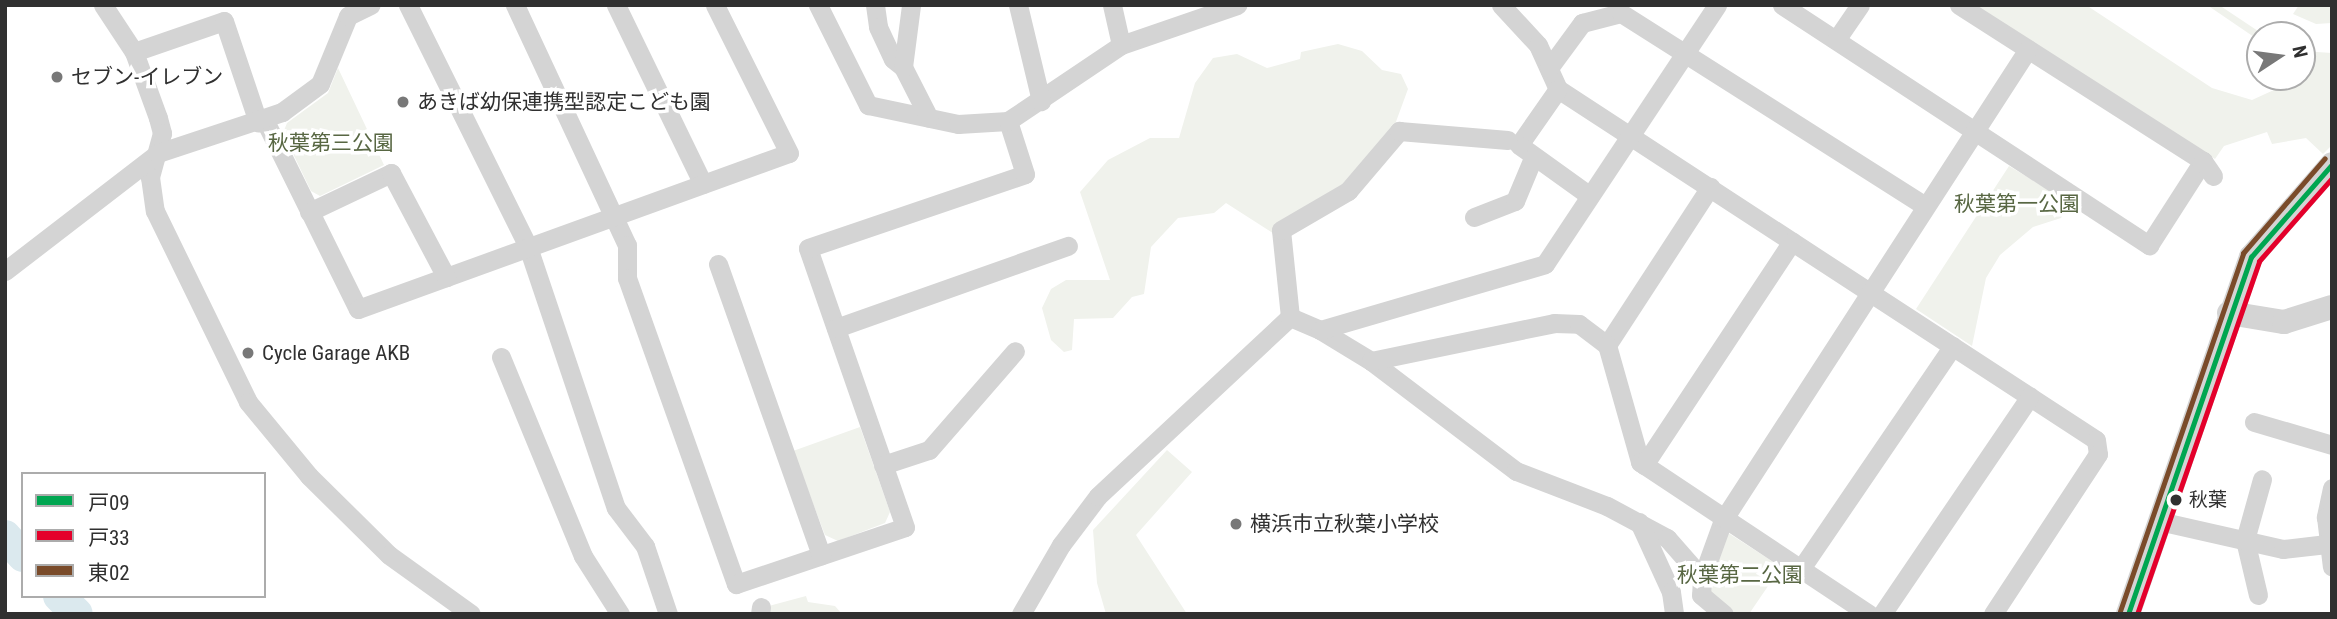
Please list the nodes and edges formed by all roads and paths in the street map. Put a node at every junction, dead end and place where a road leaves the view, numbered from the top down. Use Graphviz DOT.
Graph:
graph roads {
  1 [pos="103,5"];
  2 [pos="371,5"];
  3 [pos="408,5"];
  4 [pos="515,5"];
  5 [pos="615,5"];
  6 [pos="715,5"];
  7 [pos="818,5"];
  8 [pos="875,5"];
  9 [pos="911,5"];
  10 [pos="1018,5"];
  11 [pos="1112,5"];
  12 [pos="1237,5"];
  13 [pos="1501,5"];
  14 [pos="1717,5"];
  15 [pos="1782,5"];
  16 [pos="1860,5"];
  17 [pos="1959,5"];
  18 [pos="1204,9"];
  19 [pos="1836,40"];
  20 [pos="1121,45"];
  21 [pos="2028,49"];
  22 [pos="134,52"];
  23 [pos="1684,54"];
  24 [pos="903,67"];
  25 [pos="1549,68"];
  26 [pos="1558,89"];
  27 [pos="1041,102"];
  28 [pos="929,118"];
  29 [pos="261,120"];
  30 [pos="1008,121"];
  31 [pos="1972,131"];
  32 [pos="1630,134"];
  33 [pos="1519,147"];
  34 [pos="158,153"];
  35 [pos="2332,164"];
  36 [pos="703,184"];
  37 [pos="1710,187"];
  38 [pos="1590,196"];
  39 [pos="1924,205"];
  40 [pos="309,212"];
  41 [pos="616,215"];
  42 [pos="1474,217"];
  43 [pos="1792,240"];
  44 [pos="1068,246"];
  45 [pos="528,247"];
  46 [pos="718,264"];
  47 [pos="5,271"];
  48 [pos="446,277"];
  49 [pos="1870,292"];
  50 [pos="2332,307"];
  51 [pos="2229,313"];
  52 [pos="1290,317"];
  53 [pos="836,328"];
  54 [pos="1320,330"];
  55 [pos="1607,345"];
  56 [pos="1953,346"];
  57 [pos="1015,351"];
  58 [pos="501,357"];
  59 [pos="1371,360"];
  60 [pos="2030,396"];
  61 [pos="2254,422"];
  62 [pos="2332,445"];
  63 [pos="883,465"];
  64 [pos="1644,465"];
  65 [pos="2262,479"];
  66 [pos="2332,488"];
  67 [pos="1723,520"];
  68 [pos="2159,521"];
  69 [pos="1639,522"];
  70 [pos="2245,540"];
  71 [pos="2327,544"];
  72 [pos="821,555"];
  73 [pos="2332,567"];
  74 [pos="1800,570"];
  75 [pos="1702,578"];
  76 [pos="2258,595"];
  77 [pos="2129,613"];
  78 [pos="471,614"];
  79 [pos="620,614"];
  80 [pos="668,614"];
  81 [pos="1021,614"];
  82 [pos="1674,614"];
  83 [pos="1724,614"];
  84 [pos="1869,614"];
  85 [pos="1882,614"];
  86 [pos="1993,614"];
  1 -- 22 [label="street"];
  2 -- 29 [label="street"];
  3 -- 45 [label="street"];
  4 -- 41 [label="street"];
  5 -- 36 [label="street"];
  6 -- 36 [label="street"];
  7 -- 28 [label="street"];
  8 -- 24 [label="street"];
  9 -- 24 [label="street"];
  10 -- 27 [label="street"];
  11 -- 20 [label="street"];
  12 -- 18 [label="street"];
  13 -- 25 [label="street"];
  14 -- 23 [label="street"];
  15 -- 19 [label="street"];
  16 -- 19 [label="street"];
  17 -- 21 [label="street"];
  18 -- 20 [label="street"];
  19 -- 31 [label="street"];
  20 -- 27 [label="street"];
  21 -- 31 [label="street"];
  21 -- 31 [label="street"];
  22 -- 29 [label="street"];
  22 -- 34 [label="street"];
  23 -- 25 [label="street"];
  23 -- 32 [label="street"];
  23 -- 39 [label="street"];
  24 -- 28 [label="street"];
  25 -- 26 [label="street"];
  26 -- 32 [label="street"];
  26 -- 33 [label="street"];
  27 -- 30 [label="street"];
  28 -- 30 [label="street"];
  29 -- 34 [label="street"];
  29 -- 40 [label="street"];
  30 -- 53 [label="street"];
  31 -- 39 [label="street"];
  32 -- 37 [label="street"];
  32 -- 38 [label="street"];
  33 -- 38 [label="street"];
  33 -- 42 [label="street"];
  33 -- 52 [label="street"];
  34 -- 47 [label="street"];
  34 -- 78 [label="street"];
  35 -- 51 [label="street"];
  36 -- 41 [label="street"];
  37 -- 43 [label="street"];
  37 -- 55 [label="street"];
  38 -- 54 [label="street"];
  39 -- 49 [label="street"];
  40 -- 48 [label="street"];
  40 -- 48 [label="street"];
  41 -- 45 [label="street"];
  41 -- 72 [label="street"];
  43 -- 49 [label="street"];
  43 -- 64 [label="street"];
  44 -- 53 [label="street"];
  45 -- 48 [label="street"];
  45 -- 80 [label="street"];
  46 -- 72 [label="street"];
  49 -- 56 [label="street"];
  49 -- 67 [label="street"];
  50 -- 51 [label="street"];
  51 -- 68 [label="street"];
  52 -- 54 [label="street"];
  52 -- 81 [label="street"];
  53 -- 63 [label="street"];
  54 -- 59 [label="street"];
  55 -- 59 [label="street"];
  55 -- 64 [label="street"];
  56 -- 60 [label="street"];
  56 -- 74 [label="street"];
  57 -- 63 [label="street"];
  58 -- 79 [label="street"];
  59 -- 69 [label="street"];
  60 -- 85 [label="street"];
  60 -- 86 [label="street"];
  61 -- 62 [label="street"];
  63 -- 72 [label="street"];
  64 -- 67 [label="street"];
  65 -- 70 [label="street"];
  66 -- 71 [label="street"];
  67 -- 74 [label="street"];
  67 -- 75 [label="street"];
  68 -- 70 [label="street"];
  68 -- 77 [label="street"];
  69 -- 75 [label="street"];
  69 -- 82 [label="street"];
  70 -- 71 [label="street"];
  70 -- 76 [label="street"];
  71 -- 73 [label="street"];
  74 -- 84 [label="street"];
  75 -- 83 [label="street"];
}
